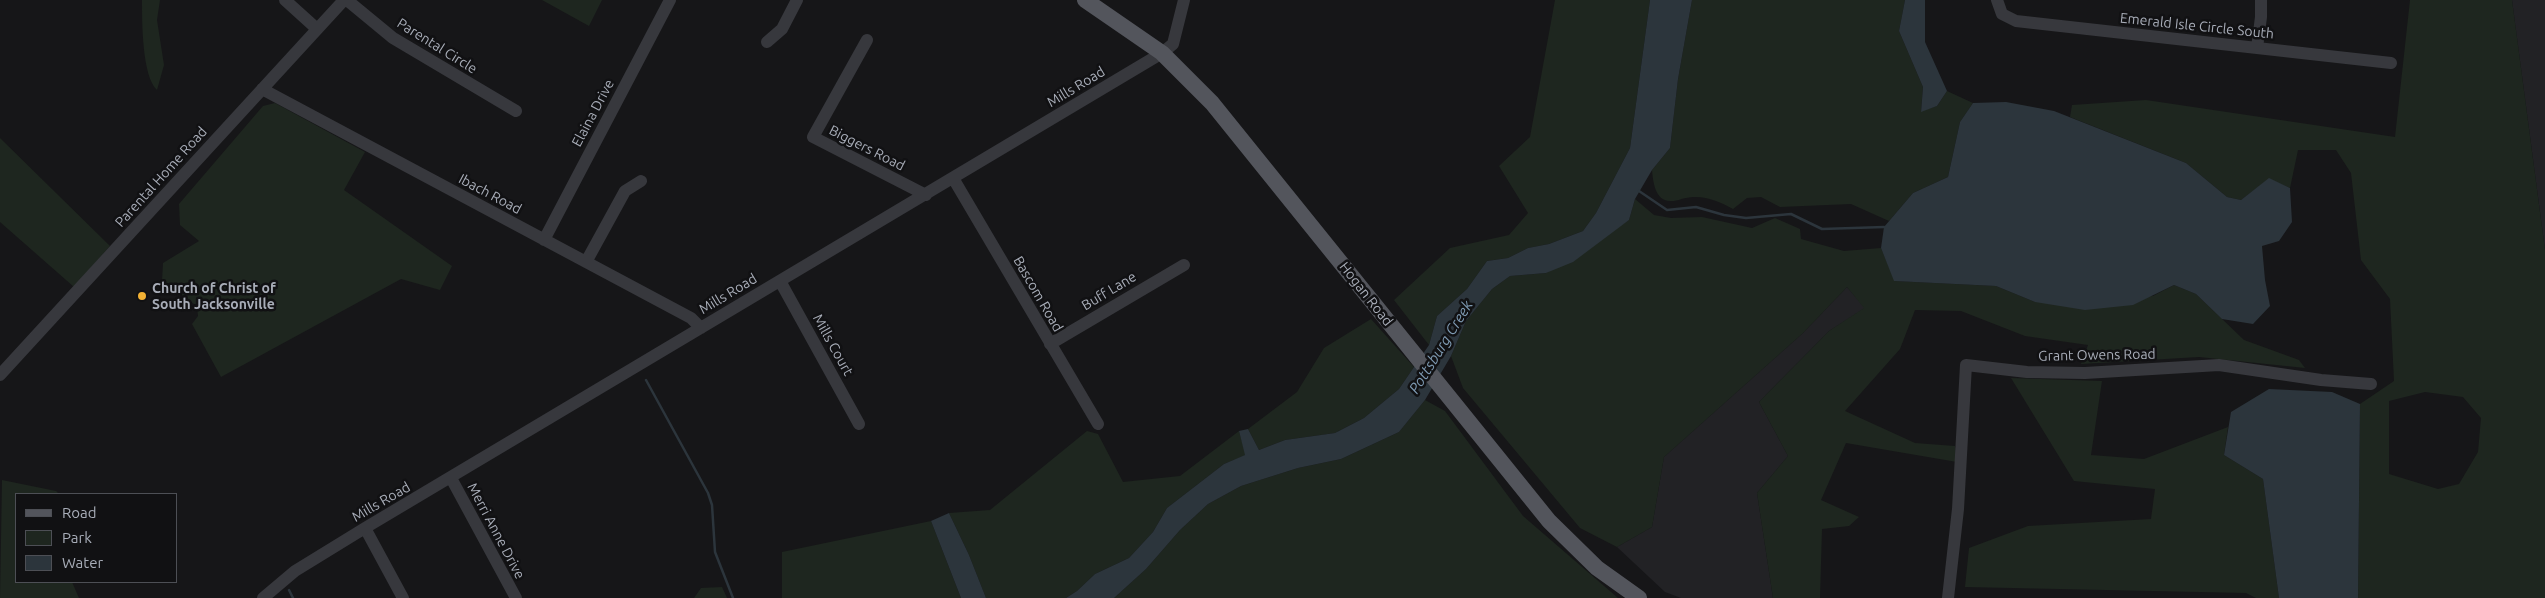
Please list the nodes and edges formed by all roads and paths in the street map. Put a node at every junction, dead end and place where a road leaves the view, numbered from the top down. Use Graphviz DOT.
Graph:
graph roads {
  1 [pos="285,0"];
  2 [pos="345,0"];
  3 [pos="670,0"];
  4 [pos="797,0"];
  5 [pos="1085,0"];
  6 [pos="1184,0"];
  7 [pos="1997,0"];
  8 [pos="2261,0"];
  9 [pos="317,29"];
  10 [pos="867,40"];
  11 [pos="767,42"];
  12 [pos="2257,48"];
  13 [pos="1162,53"];
  14 [pos="2391,62"];
  15 [pos="262,89"];
  16 [pos="516,111"];
  17 [pos="953,178"];
  18 [pos="641,180"];
  19 [pos="926,195"];
  20 [pos="544,240"];
  21 [pos="586,262"];
  22 [pos="1184,265"];
  23 [pos="780,281"];
  24 [pos="702,328"];
  25 [pos="1050,344"];
  26 [pos="0,375"];
  27 [pos="2371,384"];
  28 [pos="859,424"];
  29 [pos="1098,424"];
  30 [pos="451,478"];
  31 [pos="365,528"];
  32 [pos="263,598"];
  33 [pos="403,598"];
  34 [pos="516,598"];
  35 [pos="1638,598"];
  36 [pos="1948,598"];
  1 -- 9 [label="street"];
  2 -- 9 [label="street, Parental Home Road"];
  2 -- 16 [label="street, Parental Circle"];
  3 -- 20 [label="street, Elaina Drive"];
  4 -- 11 [label="street"];
  5 -- 13 [label="main road, Hogan Road"];
  6 -- 13 [label="street, Mills Road"];
  7 -- 12 [label="street, Emerald Isle Circle South"];
  8 -- 12 [label="street"];
  9 -- 15 [label="street, Parental Home Road"];
  10 -- 19 [label="street, Biggers Road"];
  12 -- 14 [label="street, Emerald Isle Circle South"];
  13 -- 17 [label="street, Mills Road"];
  13 -- 35 [label="main road, Hogan Road"];
  15 -- 20 [label="street, Ibach Road"];
  15 -- 26 [label="street, Parental Home Road"];
  17 -- 19 [label="street, Mills Road"];
  17 -- 25 [label="street, Bascom Road"];
  18 -- 21 [label="street"];
  19 -- 23 [label="street, Mills Road"];
  20 -- 21 [label="street, Ibach Road"];
  21 -- 24 [label="street, Ibach Road"];
  22 -- 25 [label="street, Buff Lane"];
  23 -- 24 [label="street, Mills Road"];
  23 -- 28 [label="street, Mills Court"];
  24 -- 30 [label="street, Mills Road"];
  25 -- 29 [label="street, Bascom Road"];
  27 -- 36 [label="street, Grant Owens Road"];
  30 -- 31 [label="street, Mills Road"];
  30 -- 34 [label="street, Merri Anne Drive"];
  31 -- 32 [label="street, Mills Road"];
  31 -- 33 [label="street"];
}
